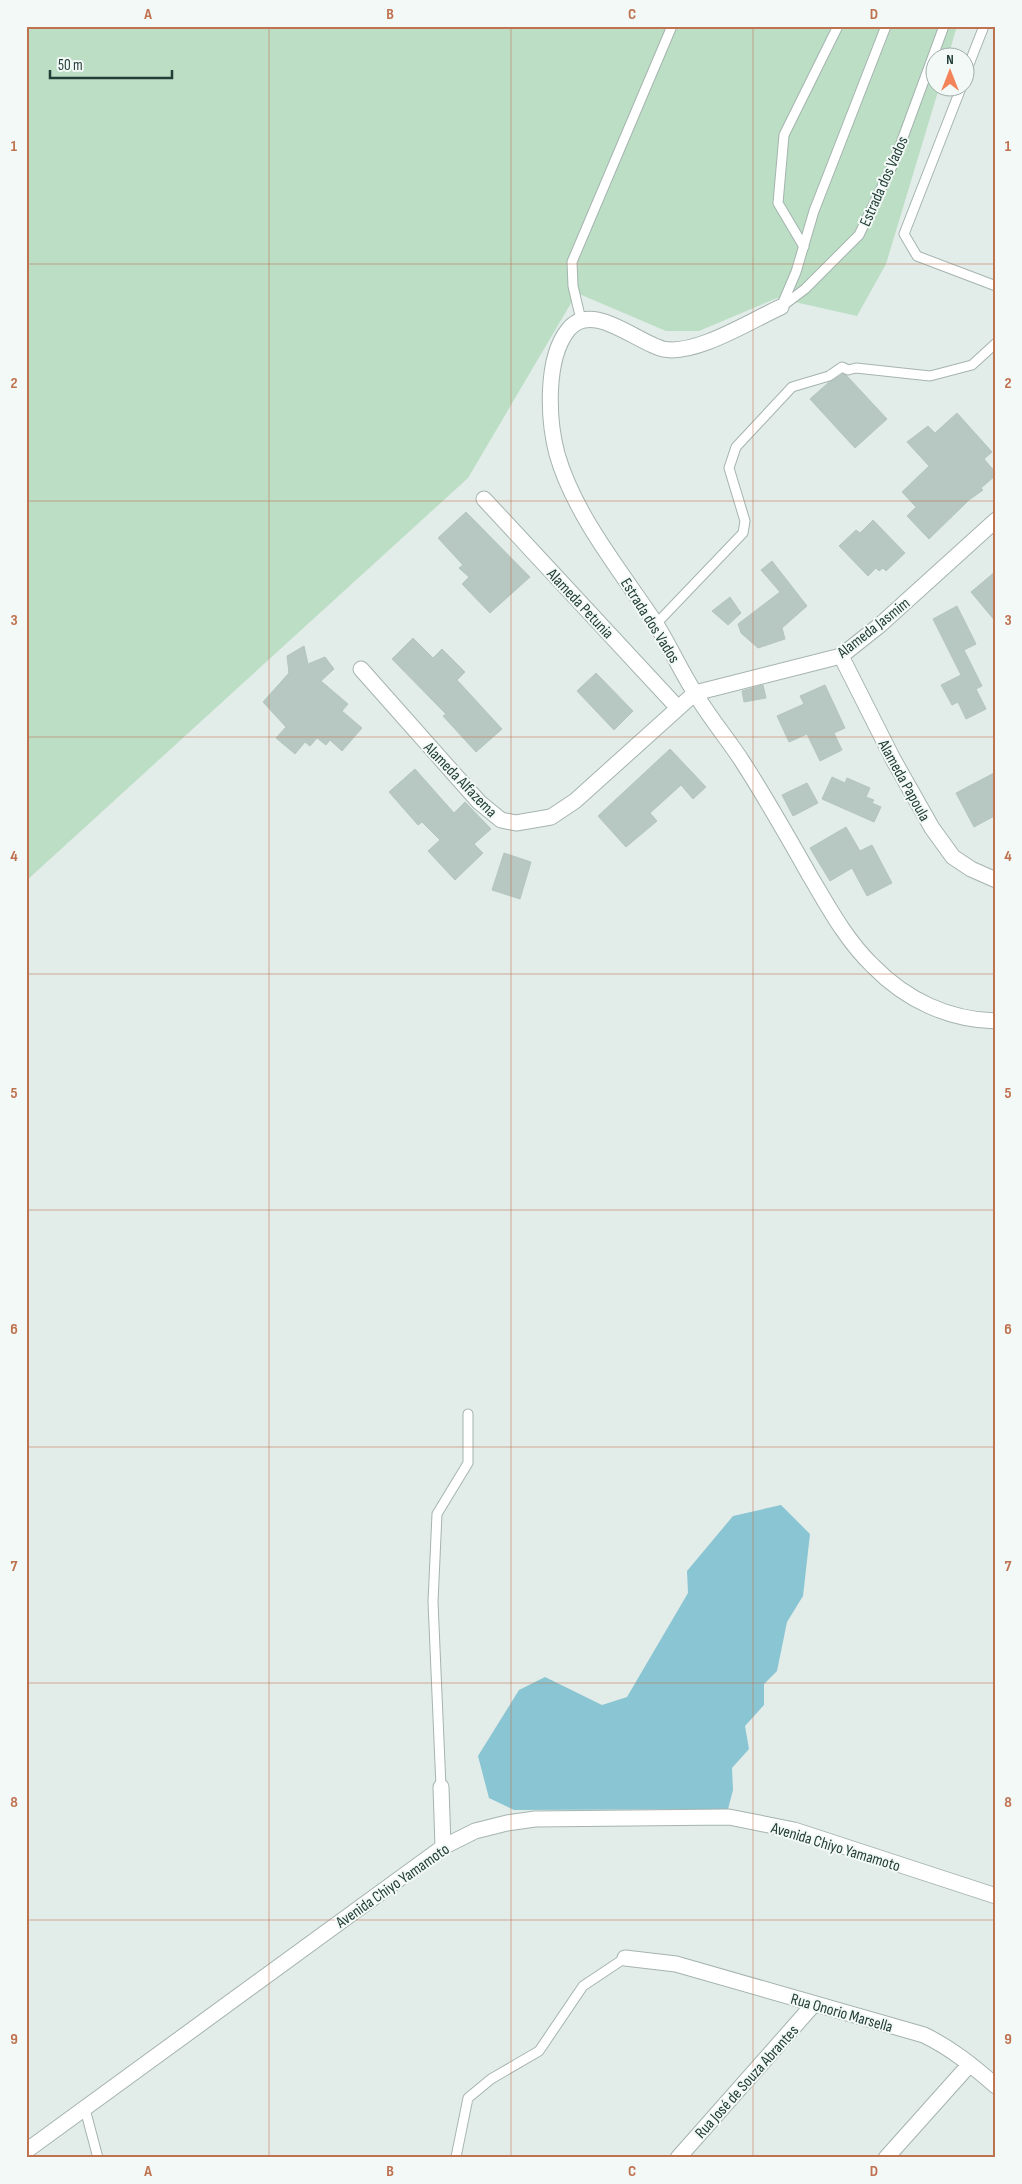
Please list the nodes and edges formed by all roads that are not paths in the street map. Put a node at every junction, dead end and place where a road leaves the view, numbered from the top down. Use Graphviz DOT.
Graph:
graph roads {
  1 [pos="672,26"];
  2 [pos="838,26"];
  3 [pos="886,26"];
  4 [pos="944,26"];
  5 [pos="984,26"];
  6 [pos="974,52"];
  7 [pos="957,98"];
  8 [pos="804,247"];
  9 [pos="996,286"];
  10 [pos="780,307"];
  11 [pos="581,320"];
  12 [pos="996,344"];
  13 [pos="484,499"];
  14 [pos="996,520"];
  15 [pos="656,624"];
  16 [pos="841,656"];
  17 [pos="361,669"];
  18 [pos="694,693"];
  19 [pos="678,708"];
  20 [pos="996,880"];
  21 [pos="996,1021"];
  22 [pos="468,1414"];
  23 [pos="441,1787"];
  24 [pos="443,1847"];
  25 [pos="996,1896"];
  26 [pos="625,1958"];
  27 [pos="814,2004"];
  28 [pos="970,2064"];
  29 [pos="996,2086"];
  30 [pos="85,2108"];
  31 [pos="26,2151"];
  32 [pos="456,2157"];
  33 [pos="98,2158"];
  34 [pos="678,2158"];
  35 [pos="886,2158"];
  1 -- 11 [label="lane"];
  2 -- 8 [label="lane"];
  3 -- 8 [label="lane"];
  4 -- 10 [label="lane, Estrada dos Vados"];
  5 -- 6 [label="lane"];
  7 -- 9 [label="lane"];
  8 -- 10 [label="lane"];
  10 -- 11 [label="street, Estrada dos Vados"];
  11 -- 15 [label="street, Estrada dos Vados"];
  12 -- 15 [label="lane"];
  13 -- 19 [label="street, Alameda Petunia"];
  14 -- 16 [label="street, Alameda Jasmim"];
  15 -- 18 [label="street, Estrada dos Vados"];
  16 -- 18 [label="street, Alameda Jasmim"];
  16 -- 20 [label="street, Alameda Papoula"];
  17 -- 19 [label="street, Alameda Alfazema"];
  18 -- 19 [label="street, Alameda Alfazema"];
  18 -- 21 [label="street, Estrada dos Vados"];
  22 -- 23 [label="lane"];
  23 -- 24 [label="street"];
  24 -- 25 [label="street, Avenida Chiyo Yamamoto"];
  24 -- 30 [label="street, Avenida Chiyo Yamamoto"];
  26 -- 27 [label="street, Rua Onorio Marsella"];
  26 -- 32 [label="lane"];
  27 -- 28 [label="street, Rua Onorio Marsella"];
  27 -- 34 [label="street, Rua José de Souza Abrantes"];
  28 -- 29 [label="street, Rua Onorio Marsella"];
  28 -- 35 [label="street"];
  30 -- 31 [label="street, Avenida Chiyo Yamamoto"];
  30 -- 33 [label="lane"];
}
